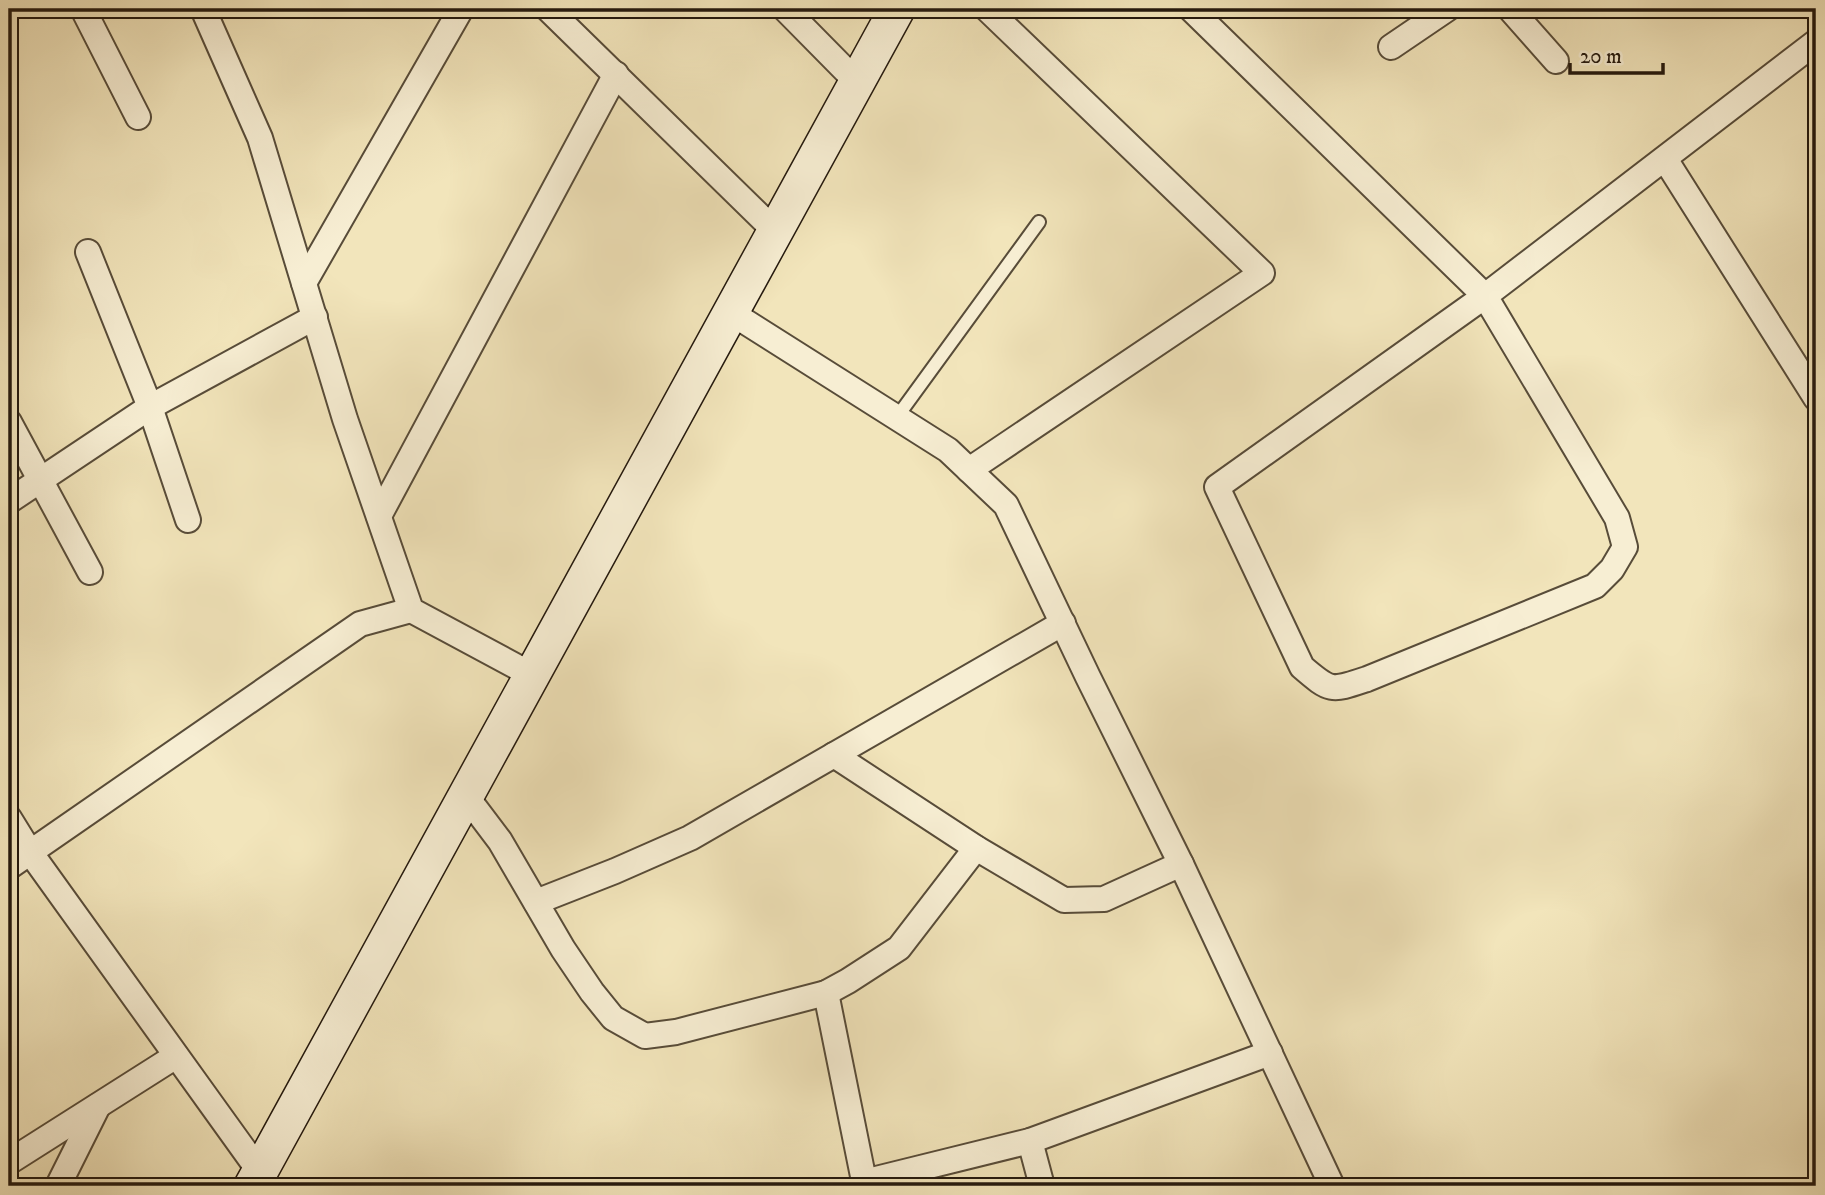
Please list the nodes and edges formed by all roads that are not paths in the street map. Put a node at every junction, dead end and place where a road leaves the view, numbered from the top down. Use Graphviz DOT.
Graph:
graph roads {
  1 [pos="83,9"];
  2 [pos="203,9"];
  3 [pos="461,9"];
  4 [pos="548,9"];
  5 [pos="785,9"];
  6 [pos="897,9"];
  7 [pos="988,9"];
  8 [pos="1191,9"];
  9 [pos="1447,9"];
  10 [pos="1510,9"];
  11 [pos="1816,42"];
  12 [pos="1391,47"];
  13 [pos="1556,61"];
  14 [pos="616,75"];
  15 [pos="857,82"];
  16 [pos="138,117"];
  17 [pos="1665,159"];
  18 [pos="1039,222"];
  19 [pos="775,231"];
  20 [pos="88,252"];
  21 [pos="304,283"];
  22 [pos="1485,296"];
  23 [pos="730,312"];
  24 [pos="315,317"];
  25 [pos="1816,398"];
  26 [pos="150,407"];
  27 [pos="897,418"];
  28 [pos="9,422"];
  29 [pos="969,470"];
  30 [pos="41,480"];
  31 [pos="9,501"];
  32 [pos="379,516"];
  33 [pos="188,520"];
  34 [pos="90,572"];
  35 [pos="411,610"];
  36 [pos="1063,624"];
  37 [pos="532,675"];
  38 [pos="834,755"];
  39 [pos="466,796"];
  40 [pos="9,818"];
  41 [pos="976,848"];
  42 [pos="30,852"];
  43 [pos="1181,864"];
  44 [pos="9,867"];
  45 [pos="536,902"];
  46 [pos="826,993"];
  47 [pos="1270,1053"];
  48 [pos="176,1056"];
  49 [pos="98,1105"];
  50 [pos="1030,1141"];
  51 [pos="9,1162"];
  52 [pos="256,1179"];
  53 [pos="864,1184"];
  54 [pos="58,1186"];
  55 [pos="1042,1186"];
  56 [pos="1332,1186"];
  1 -- 16 [label="street"];
  2 -- 21 [label="street"];
  3 -- 21 [label="street"];
  4 -- 14 [label="street"];
  5 -- 15 [label="street"];
  6 -- 15 [label="main road"];
  7 -- 29 [label="street"];
  8 -- 22 [label="street"];
  9 -- 12 [label="street"];
  10 -- 13 [label="street"];
  11 -- 17 [label="street"];
  14 -- 19 [label="street"];
  14 -- 32 [label="street"];
  15 -- 19 [label="main road"];
  17 -- 22 [label="street"];
  17 -- 25 [label="street"];
  18 -- 27 [label="lane"];
  19 -- 23 [label="main road"];
  20 -- 26 [label="street"];
  21 -- 24 [label="street"];
  22 -- 22 [label="street"];
  23 -- 27 [label="street"];
  23 -- 37 [label="main road"];
  24 -- 26 [label="street"];
  24 -- 32 [label="street"];
  26 -- 30 [label="street"];
  26 -- 33 [label="street"];
  27 -- 29 [label="street"];
  28 -- 30 [label="street"];
  29 -- 36 [label="street"];
  30 -- 31 [label="street"];
  30 -- 34 [label="street"];
  32 -- 35 [label="street"];
  35 -- 37 [label="street"];
  35 -- 42 [label="street"];
  36 -- 38 [label="street"];
  36 -- 43 [label="street"];
  37 -- 39 [label="main road"];
  38 -- 41 [label="street"];
  38 -- 45 [label="street"];
  39 -- 45 [label="street"];
  39 -- 52 [label="main road"];
  40 -- 42 [label="street"];
  41 -- 43 [label="street"];
  41 -- 46 [label="street"];
  42 -- 44 [label="street"];
  42 -- 48 [label="street"];
  43 -- 47 [label="street"];
  45 -- 46 [label="street"];
  46 -- 53 [label="street"];
  47 -- 50 [label="street"];
  47 -- 56 [label="street"];
  48 -- 49 [label="street"];
  48 -- 52 [label="street"];
  49 -- 51 [label="street"];
  49 -- 54 [label="street"];
  50 -- 53 [label="street"];
  50 -- 55 [label="street"];
}
